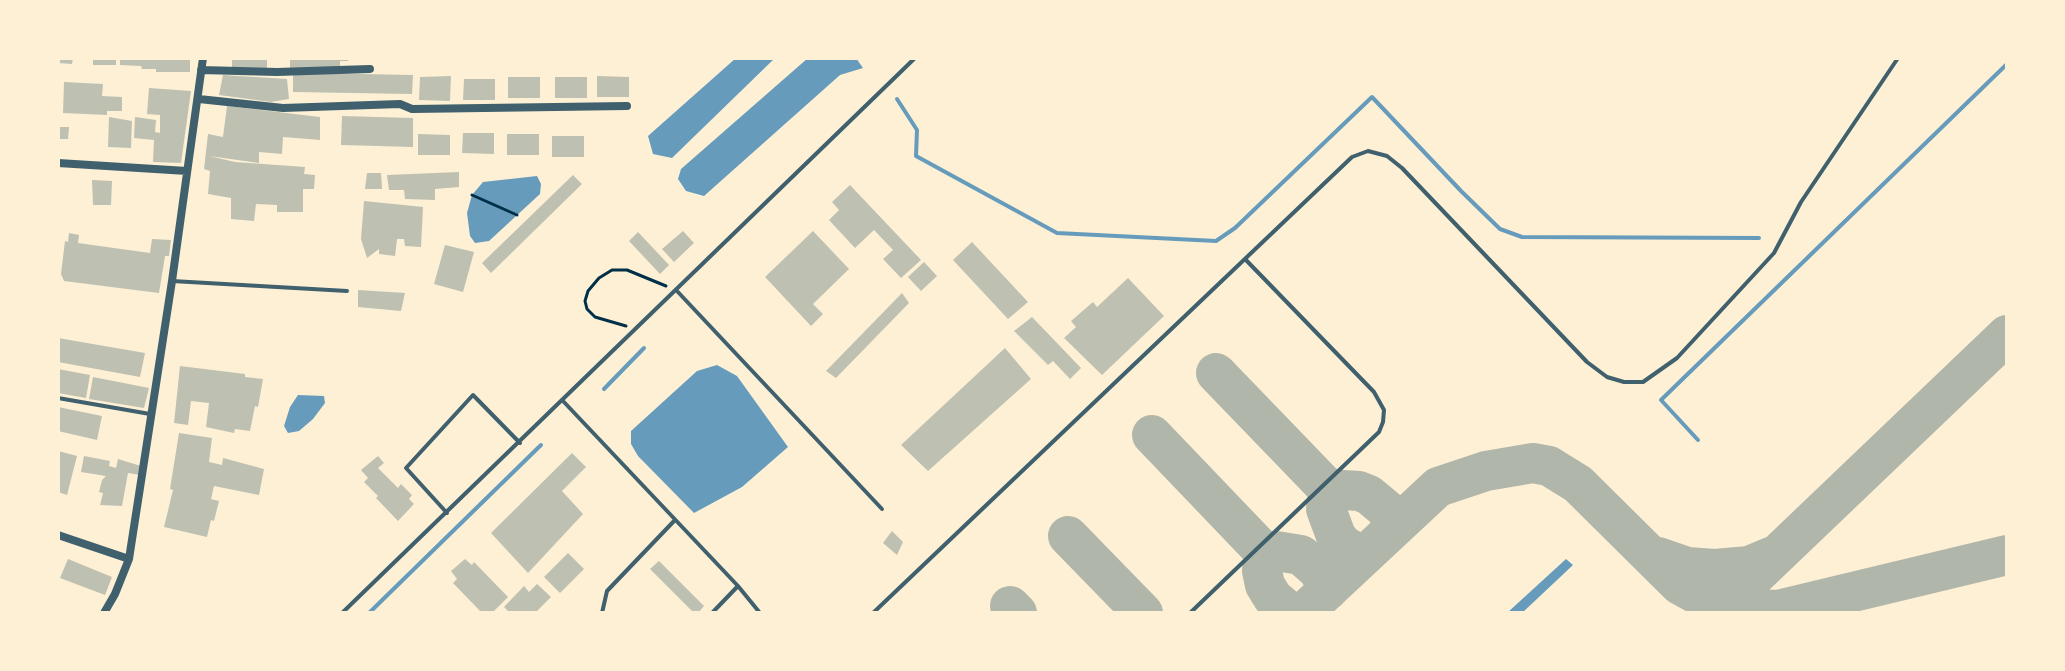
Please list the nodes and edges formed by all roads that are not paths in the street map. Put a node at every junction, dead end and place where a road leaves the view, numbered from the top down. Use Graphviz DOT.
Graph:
graph roads {
  1 [pos="203,58"];
  2 [pos="1898,58"];
  3 [pos="914,59"];
  4 [pos="370,69"];
  5 [pos="201,70"];
  6 [pos="199,99"];
  7 [pos="627,106"];
  8 [pos="58,163"];
  9 [pos="187,171"];
  10 [pos="1245,259"];
  11 [pos="172,281"];
  12 [pos="347,291"];
  13 [pos="677,291"];
  14 [pos="58,398"];
  15 [pos="563,401"];
  16 [pos="153,414"];
  17 [pos="520,443"];
  18 [pos="882,509"];
  19 [pos="447,513"];
  20 [pos="675,520"];
  21 [pos="58,535"];
  22 [pos="129,559"];
  23 [pos="738,586"];
  24 [pos="104,613"];
  25 [pos="342,613"];
  26 [pos="602,613"];
  27 [pos="712,613"];
  28 [pos="760,613"];
  29 [pos="873,613"];
  30 [pos="1190,613"];
  1 -- 5 [label="street"];
  2 -- 10 [label="lane"];
  3 -- 13 [label="lane"];
  4 -- 5 [label="street"];
  5 -- 6 [label="street"];
  6 -- 7 [label="street"];
  6 -- 9 [label="street"];
  8 -- 9 [label="street"];
  9 -- 11 [label="street"];
  10 -- 29 [label="lane"];
  10 -- 30 [label="lane"];
  11 -- 12 [label="lane"];
  11 -- 16 [label="street"];
  13 -- 15 [label="lane"];
  13 -- 18 [label="lane"];
  14 -- 16 [label="lane"];
  15 -- 17 [label="lane"];
  15 -- 20 [label="lane"];
  16 -- 22 [label="street"];
  17 -- 19 [label="lane"];
  17 -- 19 [label="lane"];
  19 -- 25 [label="lane"];
  20 -- 23 [label="lane"];
  20 -- 26 [label="lane"];
  21 -- 22 [label="street"];
  22 -- 24 [label="street"];
  23 -- 27 [label="lane"];
  23 -- 28 [label="lane"];
}
